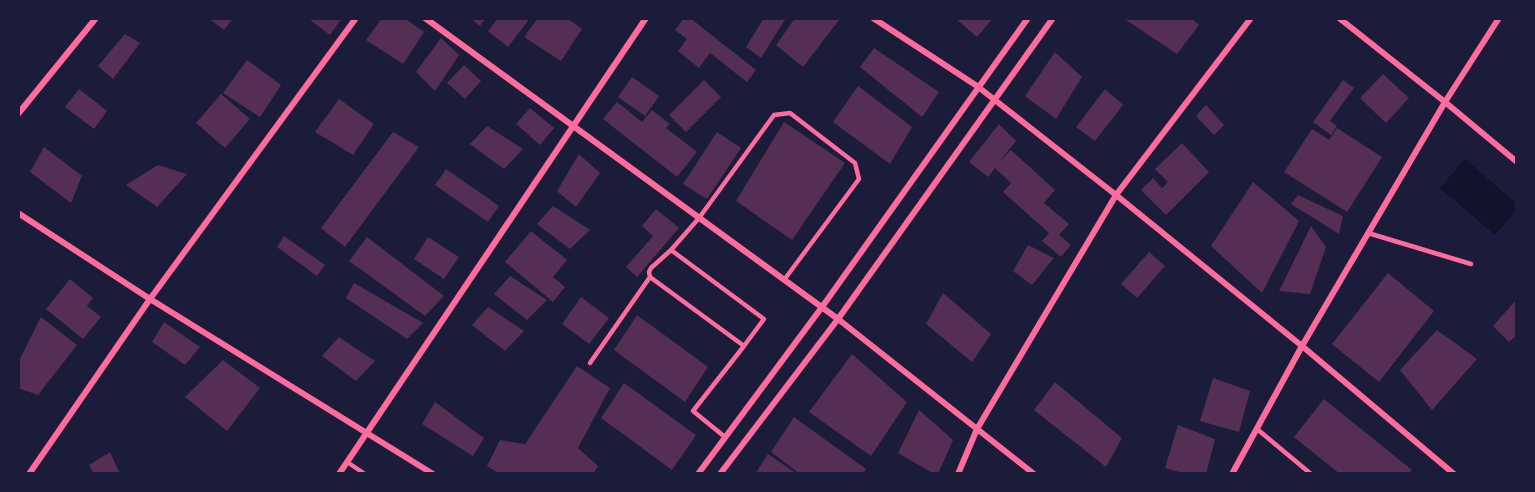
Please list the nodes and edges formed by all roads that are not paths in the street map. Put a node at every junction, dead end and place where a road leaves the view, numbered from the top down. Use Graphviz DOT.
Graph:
graph roads {
  1 [pos="96,18"];
  2 [pos="356,18"];
  3 [pos="425,18"];
  4 [pos="646,18"];
  5 [pos="873,18"];
  6 [pos="1028,18"];
  7 [pos="1053,18"];
  8 [pos="1251,18"];
  9 [pos="1339,18"];
  10 [pos="1499,18"];
  11 [pos="977,86"];
  12 [pos="994,99"];
  13 [pos="1445,102"];
  14 [pos="18,114"];
  15 [pos="574,126"];
  16 [pos="1517,162"];
  17 [pos="1116,195"];
  18 [pos="18,213"];
  19 [pos="699,218"];
  20 [pos="1368,233"];
  21 [pos="671,250"];
  22 [pos="1471,264"];
  23 [pos="650,277"];
  24 [pos="784,280"];
  25 [pos="150,299"];
  26 [pos="822,307"];
  27 [pos="838,319"];
  28 [pos="744,346"];
  29 [pos="1302,346"];
  30 [pos="590,363"];
  31 [pos="977,429"];
  32 [pos="1257,429"];
  33 [pos="367,432"];
  34 [pos="725,437"];
  35 [pos="346,462"];
  36 [pos="30,474"];
  37 [pos="339,474"];
  38 [pos="365,474"];
  39 [pos="433,474"];
  40 [pos="698,474"];
  41 [pos="720,474"];
  42 [pos="958,474"];
  43 [pos="1034,474"];
  44 [pos="1232,474"];
  45 [pos="1311,474"];
  46 [pos="1454,474"];
  1 -- 14 [label="street"];
  2 -- 25 [label="street"];
  3 -- 15 [label="street"];
  4 -- 15 [label="street"];
  5 -- 11 [label="street"];
  6 -- 11 [label="street"];
  7 -- 12 [label="street"];
  8 -- 17 [label="street"];
  9 -- 13 [label="street"];
  10 -- 13 [label="street"];
  11 -- 12 [label="street"];
  11 -- 26 [label="street"];
  12 -- 17 [label="street"];
  12 -- 27 [label="street"];
  13 -- 16 [label="street"];
  13 -- 20 [label="street"];
  15 -- 19 [label="street"];
  15 -- 33 [label="street"];
  17 -- 29 [label="street"];
  17 -- 31 [label="street"];
  18 -- 25 [label="street"];
  19 -- 21 [label="lane"];
  19 -- 24 [label="street"];
  19 -- 24 [label="lane"];
  20 -- 22 [label="lane"];
  20 -- 29 [label="street"];
  21 -- 23 [label="lane"];
  21 -- 28 [label="lane"];
  23 -- 28 [label="lane"];
  23 -- 30 [label="lane"];
  24 -- 26 [label="street"];
  25 -- 33 [label="street"];
  25 -- 36 [label="street"];
  26 -- 27 [label="street"];
  26 -- 34 [label="street"];
  27 -- 31 [label="street"];
  27 -- 41 [label="street"];
  28 -- 34 [label="lane"];
  29 -- 32 [label="street"];
  29 -- 46 [label="street"];
  31 -- 42 [label="street"];
  31 -- 43 [label="street"];
  32 -- 44 [label="street"];
  32 -- 45 [label="lane"];
  33 -- 35 [label="street"];
  33 -- 39 [label="street"];
  34 -- 40 [label="street"];
  35 -- 37 [label="street"];
  35 -- 38 [label="lane"];
}
